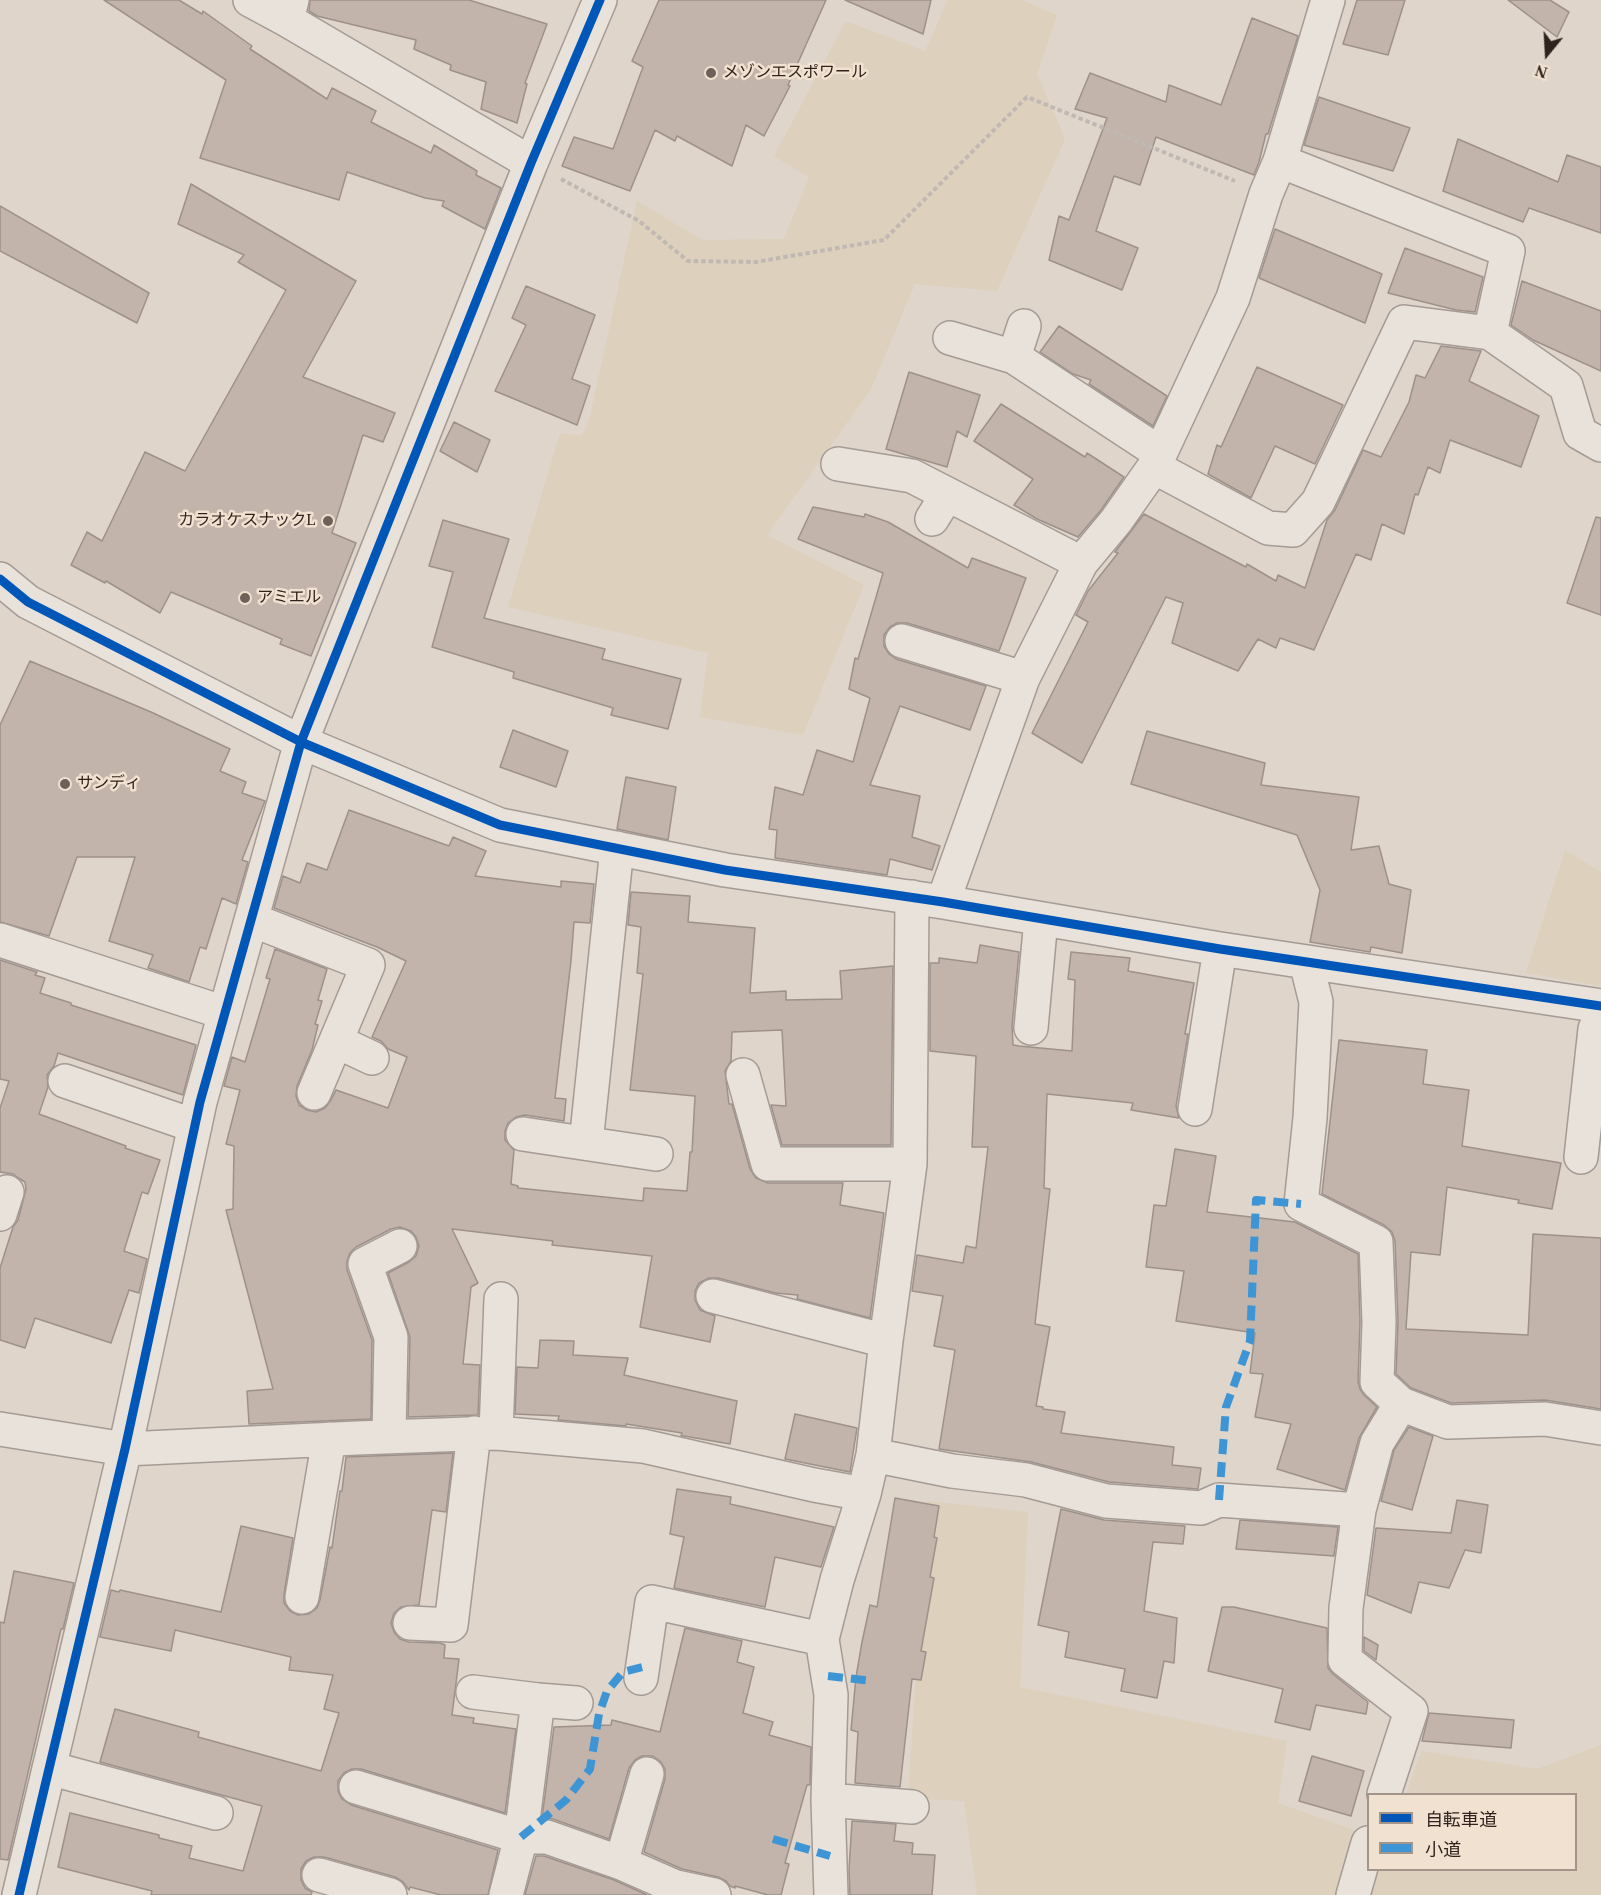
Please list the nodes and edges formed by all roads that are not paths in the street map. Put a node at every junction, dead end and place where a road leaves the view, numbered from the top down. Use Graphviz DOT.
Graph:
graph roads {
  1 [pos="250,0"];
  2 [pos="600,0"];
  3 [pos="1328,0"];
  4 [pos="290,10"];
  5 [pos="1280,161"];
  6 [pos="531,163"];
  7 [pos="1490,333"];
  8 [pos="950,338"];
  9 [pos="1601,445"];
  10 [pos="1157,460"];
  11 [pos="838,464"];
  12 [pos="1081,563"];
  13 [pos="0,579"];
  14 [pos="902,641"];
  15 [pos="1023,678"];
  16 [pos="302,742"];
  17 [pos="617,848"];
  18 [pos="928,900"];
  19 [pos="1041,919"];
  20 [pos="252,920"];
  21 [pos="0,940"];
  22 [pos="1220,949"];
  23 [pos="1306,962"];
  24 [pos="1601,1006"];
  25 [pos="225,1012"];
  26 [pos="1601,1026"];
  27 [pos="1031,1028"];
  28 [pos="336,1041"];
  29 [pos="372,1058"];
  30 [pos="743,1075"];
  31 [pos="64,1081"];
  32 [pos="314,1093"];
  33 [pos="1195,1109"];
  34 [pos="195,1126"];
  35 [pos="523,1134"];
  36 [pos="586,1143"];
  37 [pos="656,1154"];
  38 [pos="1581,1156"];
  39 [pos="910,1164"];
  40 [pos="400,1246"];
  41 [pos="713,1296"];
  42 [pos="501,1299"];
  43 [pos="886,1341"];
  44 [pos="1401,1404"];
  45 [pos="1601,1428"];
  46 [pos="0,1429"];
  47 [pos="485,1433"];
  48 [pos="389,1436"];
  49 [pos="329,1439"];
  50 [pos="125,1449"];
  51 [pos="873,1455"];
  52 [pos="864,1494"];
  53 [pos="1359,1510"];
  54 [pos="302,1597"];
  55 [pos="410,1623"];
  56 [pos="822,1639"];
  57 [pos="641,1678"];
  58 [pos="473,1692"];
  59 [pos="538,1700"];
  60 [pos="576,1703"];
  61 [pos="49,1768"];
  62 [pos="647,1774"];
  63 [pos="356,1787"];
  64 [pos="1384,1793"];
  65 [pos="828,1800"];
  66 [pos="912,1807"];
  67 [pos="216,1813"];
  68 [pos="521,1838"];
  69 [pos="1367,1846"];
  70 [pos="621,1863"];
  71 [pos="319,1875"];
  72 [pos="19,1895"];
  73 [pos="390,1895"];
  74 [pos="506,1895"];
  75 [pos="714,1895"];
  76 [pos="831,1895"];
  77 [pos="1353,1895"];
  1 -- 4 [label="street"];
  2 -- 6 [label="street"];
  3 -- 5 [label="street"];
  4 -- 6 [label="street"];
  5 -- 7 [label="street"];
  5 -- 10 [label="street"];
  6 -- 16 [label="street"];
  7 -- 9 [label="street"];
  7 -- 10 [label="street"];
  8 -- 10 [label="street"];
  10 -- 12 [label="street"];
  11 -- 12 [label="street"];
  12 -- 15 [label="street"];
  13 -- 16 [label="street"];
  14 -- 15 [label="street"];
  15 -- 18 [label="street"];
  16 -- 17 [label="street"];
  16 -- 20 [label="street"];
  17 -- 18 [label="street"];
  17 -- 36 [label="street"];
  18 -- 19 [label="street"];
  18 -- 39 [label="street"];
  19 -- 22 [label="street"];
  19 -- 27 [label="street"];
  20 -- 25 [label="street"];
  20 -- 28 [label="street"];
  21 -- 25 [label="street"];
  22 -- 23 [label="street"];
  22 -- 33 [label="street"];
  23 -- 24 [label="street"];
  23 -- 44 [label="street"];
  25 -- 34 [label="street"];
  26 -- 38 [label="street"];
  28 -- 29 [label="street"];
  28 -- 32 [label="street"];
  30 -- 39 [label="street"];
  31 -- 34 [label="street"];
  34 -- 50 [label="street"];
  35 -- 36 [label="street"];
  36 -- 37 [label="street"];
  39 -- 43 [label="street"];
  40 -- 48 [label="street"];
  41 -- 43 [label="street"];
  42 -- 47 [label="street"];
  43 -- 51 [label="street"];
  44 -- 45 [label="street"];
  44 -- 53 [label="street"];
  46 -- 50 [label="street"];
  47 -- 48 [label="street"];
  47 -- 52 [label="street"];
  47 -- 55 [label="street"];
  48 -- 49 [label="street"];
  49 -- 50 [label="street"];
  49 -- 54 [label="street"];
  50 -- 61 [label="street"];
  51 -- 52 [label="street"];
  51 -- 53 [label="street"];
  52 -- 56 [label="street"];
  53 -- 64 [label="street"];
  56 -- 57 [label="street"];
  56 -- 65 [label="street"];
  58 -- 59 [label="street"];
  59 -- 60 [label="street"];
  59 -- 68 [label="street"];
  61 -- 67 [label="street"];
  61 -- 72 [label="street"];
  62 -- 70 [label="street"];
  63 -- 68 [label="street"];
  65 -- 66 [label="street"];
  65 -- 76 [label="street"];
  68 -- 70 [label="street"];
  68 -- 74 [label="street"];
  69 -- 77 [label="street"];
  70 -- 75 [label="street"];
  71 -- 73 [label="street"];
}
